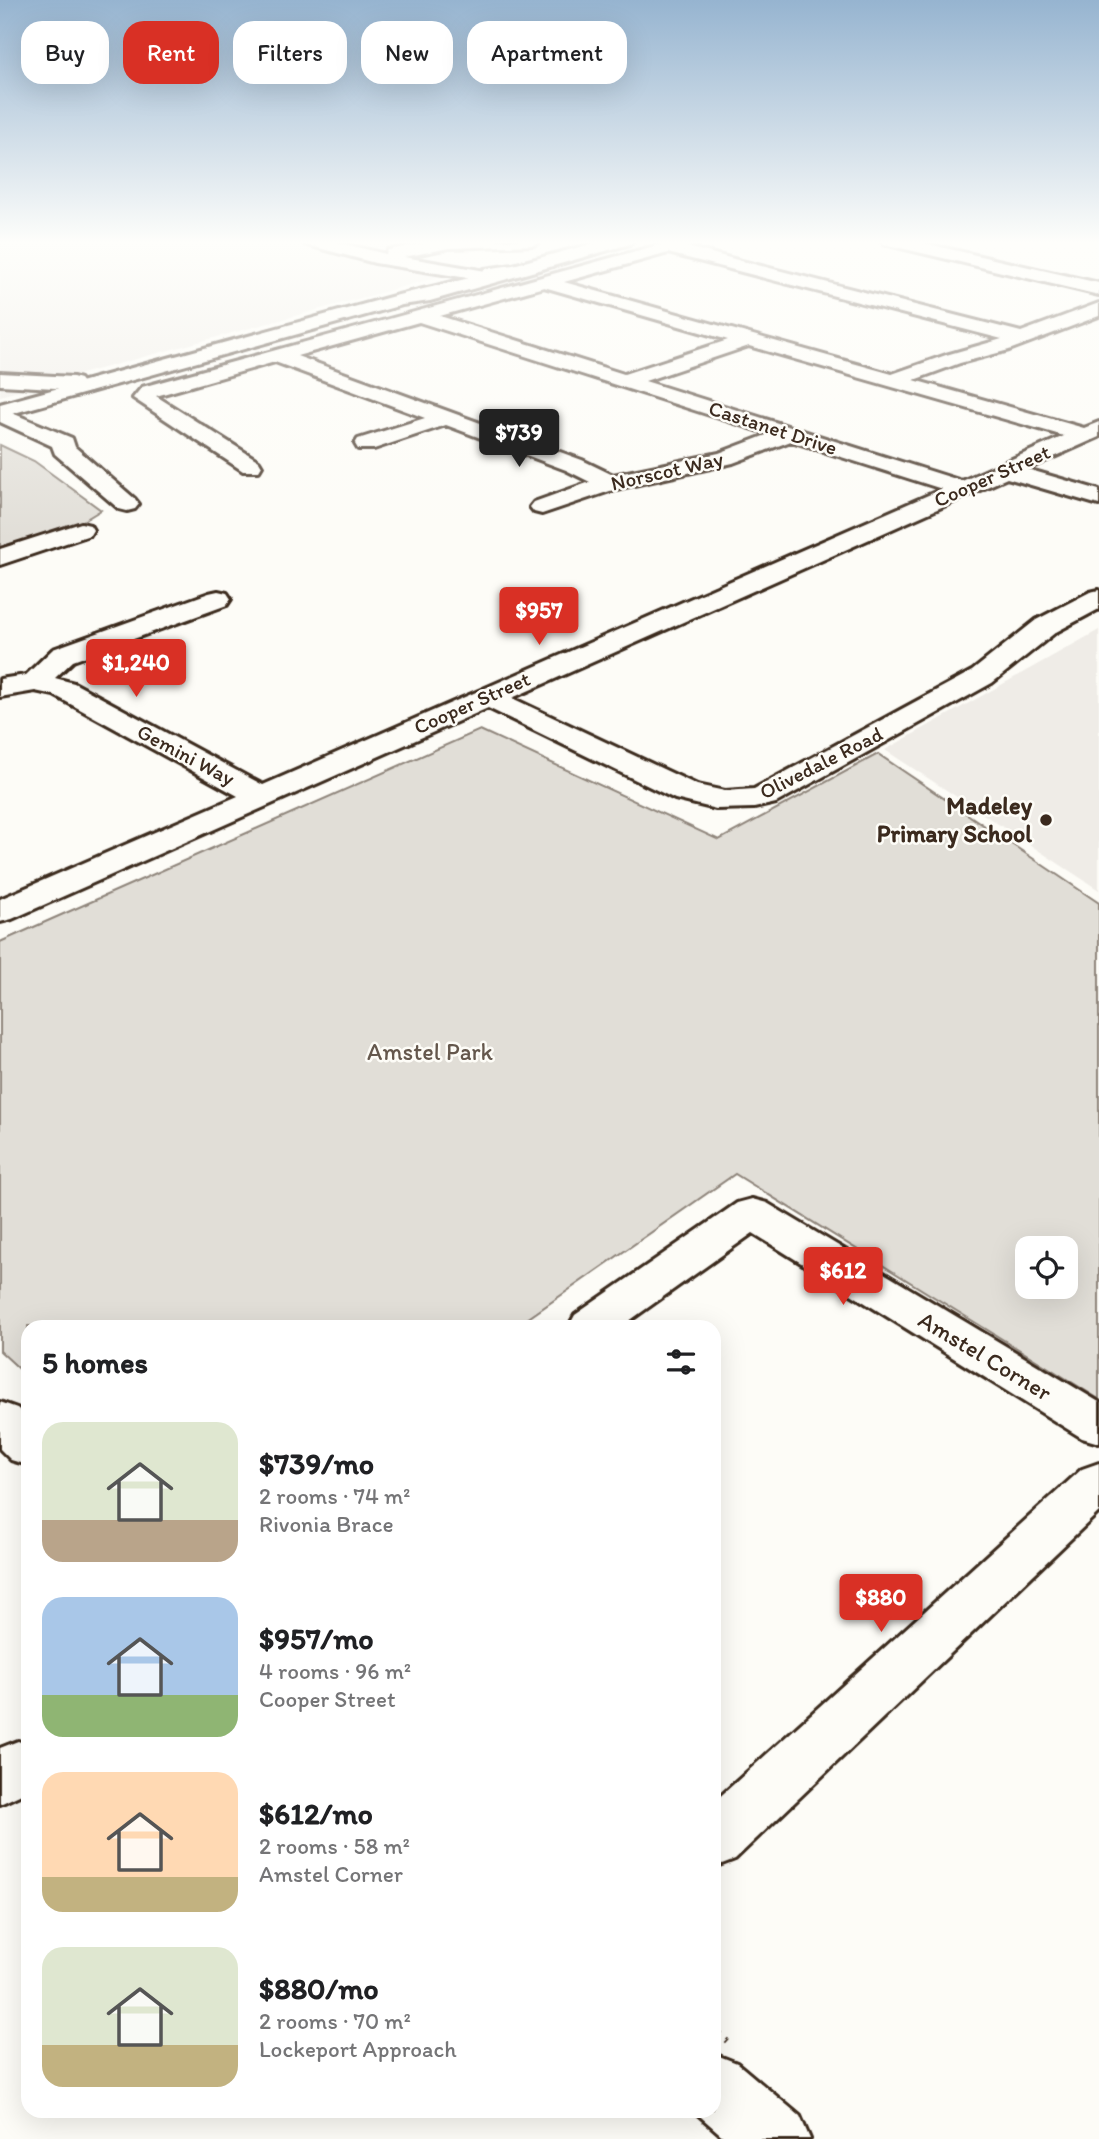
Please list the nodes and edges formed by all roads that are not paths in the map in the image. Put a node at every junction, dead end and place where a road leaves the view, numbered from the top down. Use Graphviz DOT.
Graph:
graph roads {
  1 [pos="254,340"];
  2 [pos="337,340"];
  3 [pos="494,340"];
  4 [pos="747,340"];
  5 [pos="752,340"];
  6 [pos="1016,340"];
  7 [pos="277,356"];
  8 [pos="0,379"];
  9 [pos="895,380"];
  10 [pos="624,381"];
  11 [pos="64,390"];
  12 [pos="0,403"];
  13 [pos="0,412"];
  14 [pos="444,419"];
  15 [pos="0,428"];
  16 [pos="36,430"];
  17 [pos="1092,432"];
  18 [pos="790,434"];
  19 [pos="366,443"];
  20 [pos="63,449"];
  21 [pos="251,466"];
  22 [pos="1006,470"];
  23 [pos="610,483"];
  24 [pos="964,489"];
  25 [pos="1099,498"];
  26 [pos="127,504"];
  27 [pos="542,507"];
  28 [pos="81,530"];
  29 [pos="0,557"];
  30 [pos="1099,598"];
  31 [pos="218,599"];
  32 [pos="35,682"];
  33 [pos="0,688"];
  34 [pos="486,697"];
  35 [pos="261,796"];
  36 [pos="0,912"];
  37 [pos="600,1320"];
  38 [pos="0,1420"];
  39 [pos="1099,1425"];
  40 [pos="21,1440"];
  41 [pos="1099,1482"];
  42 [pos="721,1833"];
  43 [pos="721,2092"];
  44 [pos="778,2139"];
  1 -- 11 [label="street"];
  2 -- 7 [label="street"];
  3 -- 10 [label="street, Castanet Drive"];
  4 -- 10 [label="street"];
  5 -- 9 [label="street"];
  6 -- 9 [label="street"];
  7 -- 14 [label="street"];
  7 -- 21 [label="street"];
  8 -- 11 [label="street"];
  9 -- 17 [label="street"];
  10 -- 18 [label="street, Castanet Drive"];
  11 -- 12 [label="street"];
  11 -- 13 [label="street"];
  11 -- 16 [label="street"];
  13 -- 16 [label="street"];
  14 -- 19 [label="street"];
  14 -- 23 [label="street"];
  15 -- 20 [label="street"];
  16 -- 20 [label="street"];
  17 -- 22 [label="street, Cooper Street"];
  18 -- 23 [label="street, Norscot Way"];
  18 -- 24 [label="street, Castanet Drive"];
  20 -- 26 [label="street"];
  22 -- 24 [label="street, Cooper Street"];
  22 -- 25 [label="street"];
  23 -- 27 [label="street, Norscot Way"];
  24 -- 34 [label="street, Cooper Street"];
  28 -- 29 [label="street"];
  30 -- 34 [label="street, Olivedale Road"];
  31 -- 32 [label="street"];
  32 -- 33 [label="street, Gemini Way"];
  32 -- 35 [label="street, Gemini Way"];
  34 -- 35 [label="street, Cooper Street"];
  35 -- 36 [label="street, Cooper Street"];
  37 -- 39 [label="street, Amstel Corner"];
  38 -- 40 [label="street"];
  41 -- 42 [label="street"];
  43 -- 44 [label="street"];
}
